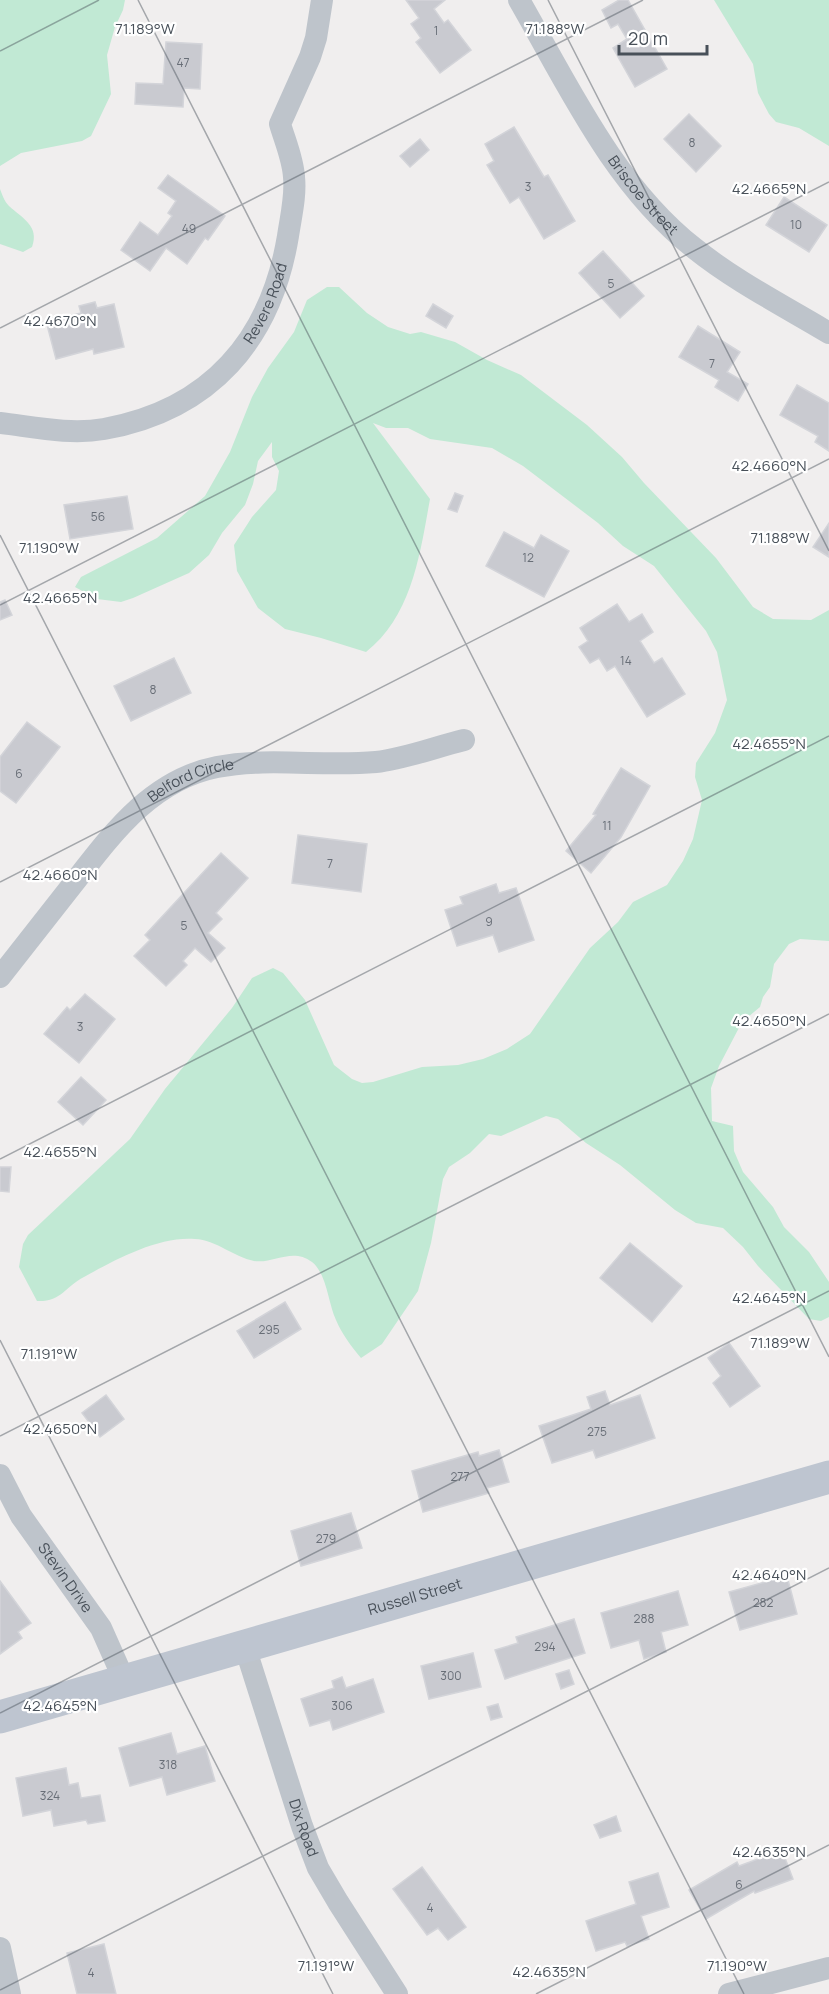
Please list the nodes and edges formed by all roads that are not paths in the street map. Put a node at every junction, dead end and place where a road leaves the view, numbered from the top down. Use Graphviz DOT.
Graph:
graph roads {
  1 [pos="322,0"];
  2 [pos="519,0"];
  3 [pos="829,333"];
  4 [pos="0,423"];
  5 [pos="464,740"];
  6 [pos="0,977"];
  7 [pos="0,1475"];
  8 [pos="829,1477"];
  9 [pos="245,1647"];
  10 [pos="125,1682"];
  11 [pos="0,1717"];
  12 [pos="0,1948"];
  13 [pos="829,1968"];
  14 [pos="10,1994"];
  15 [pos="397,1994"];
  16 [pos="729,1994"];
  1 -- 4 [label="street, Revere Road"];
  2 -- 3 [label="street, Briscoe Street"];
  5 -- 6 [label="street, Belford Circle"];
  7 -- 10 [label="street, Stevin Drive"];
  8 -- 9 [label="street, Russell Street"];
  9 -- 10 [label="street, Russell Street"];
  9 -- 15 [label="street, Dix Road"];
  10 -- 11 [label="street, Russell Street"];
  12 -- 14 [label="street"];
  13 -- 16 [label="street"];
}
